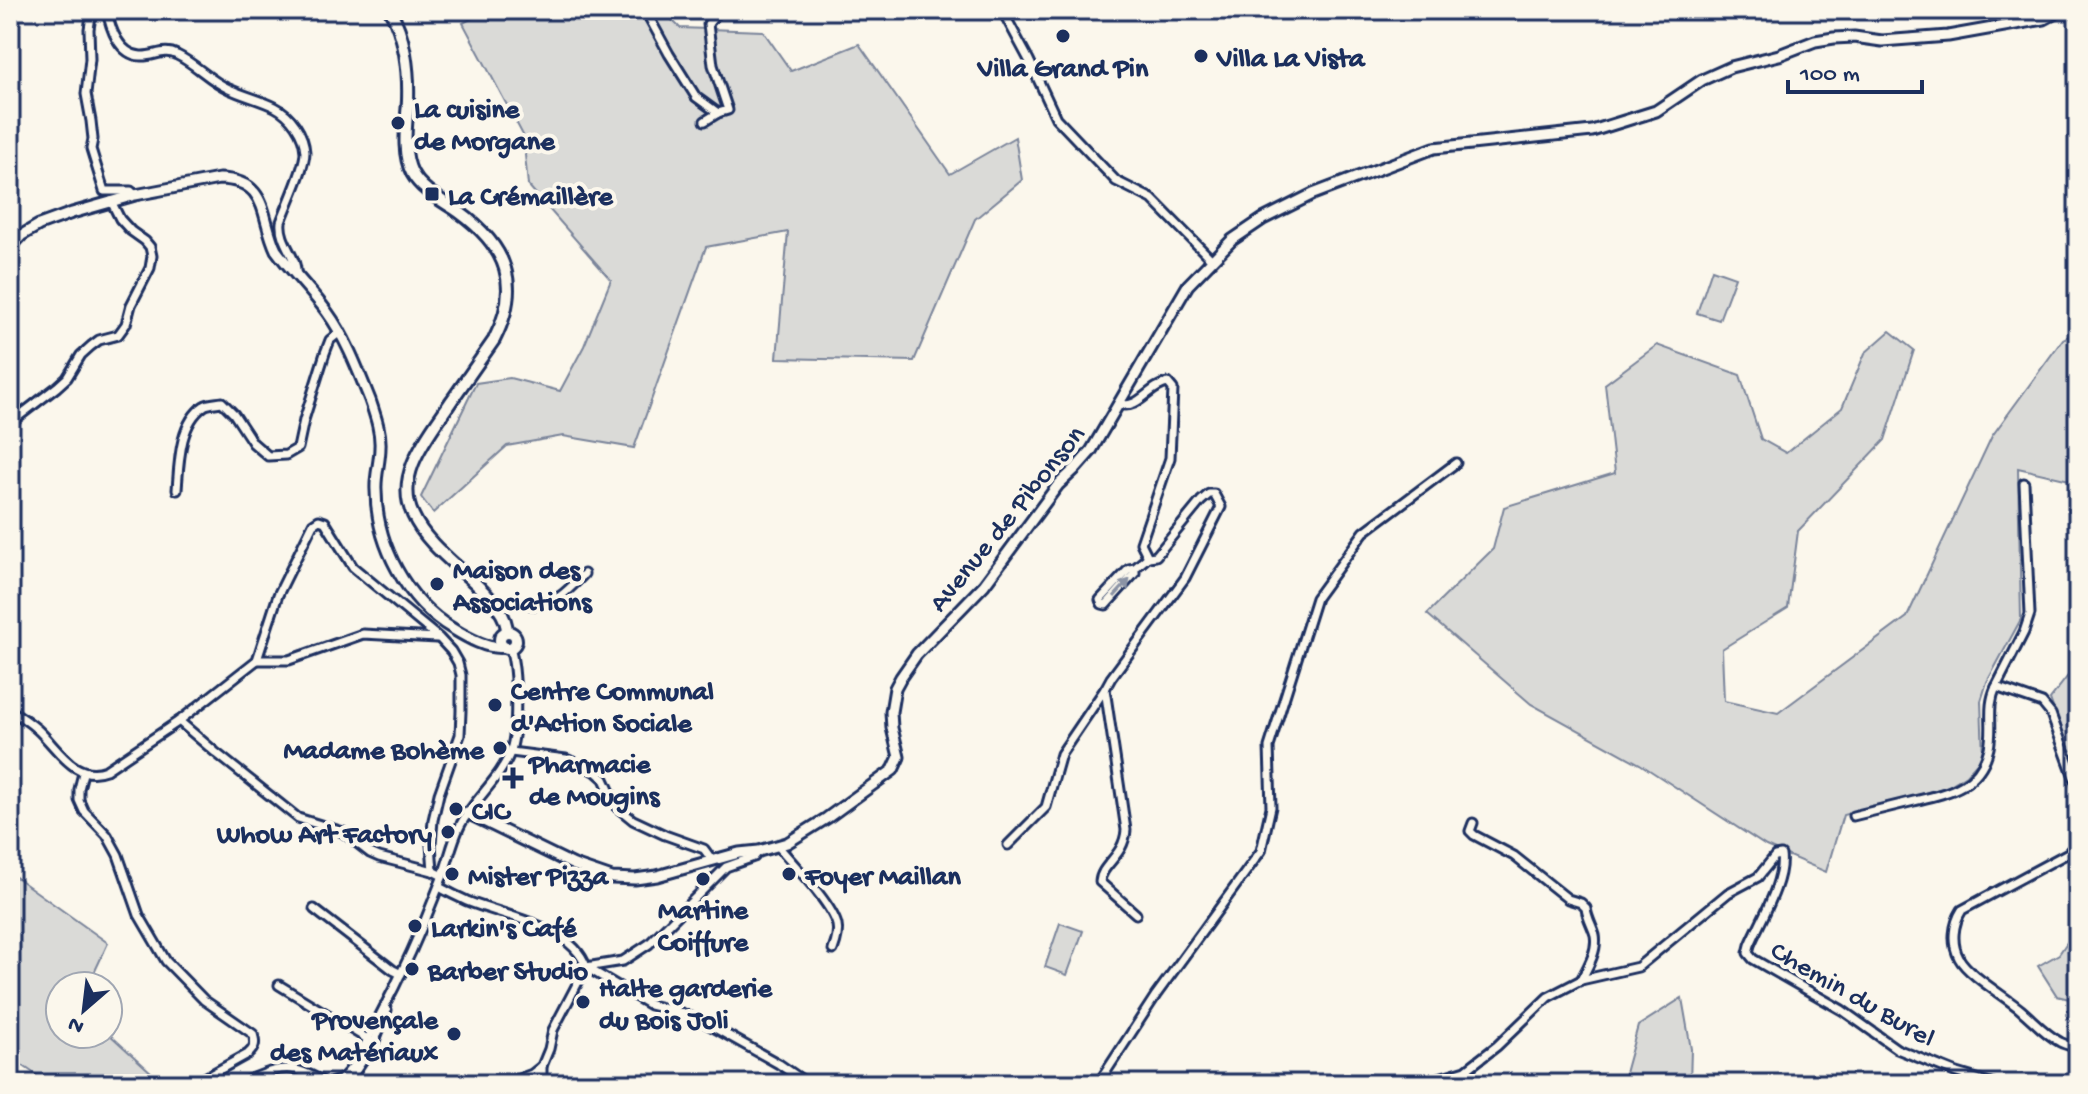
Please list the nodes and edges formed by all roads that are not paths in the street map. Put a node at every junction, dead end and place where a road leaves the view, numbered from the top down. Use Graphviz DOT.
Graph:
graph roads {
  1 [pos="92,10"];
  2 [pos="107,10"];
  3 [pos="390,10"];
  4 [pos="645,10"];
  5 [pos="719,10"];
  6 [pos="962,10"];
  7 [pos="1000,10"];
  8 [pos="2061,10"];
  9 [pos="2075,10"];
  10 [pos="2078,19"];
  11 [pos="718,113"];
  12 [pos="705,121"];
  13 [pos="135,195"];
  14 [pos="111,201"];
  15 [pos="10,248"];
  16 [pos="1211,259"];
  17 [pos="296,274"];
  18 [pos="340,332"];
  19 [pos="1118,404"];
  20 [pos="10,423"];
  21 [pos="1456,463"];
  22 [pos="2024,483"];
  23 [pos="177,490"];
  24 [pos="1148,557"];
  25 [pos="1135,568"];
  26 [pos="584,574"];
  27 [pos="495,605"];
  28 [pos="439,638"];
  29 [pos="505,641"];
  30 [pos="257,660"];
  31 [pos="1996,687"];
  32 [pos="1105,689"];
  33 [pos="10,710"];
  34 [pos="179,721"];
  35 [pos="511,752"];
  36 [pos="83,773"];
  37 [pos="2078,788"];
  38 [pos="467,813"];
  39 [pos="1853,816"];
  40 [pos="1473,823"];
  41 [pos="2078,842"];
  42 [pos="1008,845"];
  43 [pos="778,846"];
  44 [pos="759,851"];
  45 [pos="712,860"];
  46 [pos="433,871"];
  47 [pos="443,876"];
  48 [pos="439,887"];
  49 [pos="314,909"];
  50 [pos="1136,914"];
  51 [pos="833,950"];
  52 [pos="586,967"];
  53 [pos="401,974"];
  54 [pos="1581,980"];
  55 [pos="279,985"];
  56 [pos="371,1041"];
  57 [pos="2078,1048"];
  58 [pos="542,1066"];
  59 [pos="194,1084"];
  60 [pos="239,1084"];
  61 [pos="337,1084"];
  62 [pos="505,1084"];
  63 [pos="542,1084"];
  64 [pos="808,1084"];
  65 [pos="1098,1084"];
  66 [pos="1419,1084"];
  67 [pos="1994,1084"];
  1 -- 13 [label="street"];
  2 -- 17 [label="street"];
  3 -- 27 [label="main road"];
  4 -- 11 [label="street"];
  5 -- 11 [label="street"];
  6 -- 7 [label="street"];
  7 -- 16 [label="street"];
  8 -- 16 [label="street, Avenue de Pibonson"];
  9 -- 10 [label="street"];
  11 -- 12 [label="street"];
  13 -- 14 [label="street"];
  13 -- 17 [label="street"];
  14 -- 15 [label="street"];
  14 -- 20 [label="street"];
  16 -- 19 [label="street, Avenue de Pibonson"];
  17 -- 18 [label="street"];
  18 -- 23 [label="street"];
  18 -- 29 [label="street"];
  19 -- 24 [label="street"];
  19 -- 43 [label="street, Avenue de Pibonson"];
  21 -- 65 [label="street"];
  22 -- 31 [label="street"];
  24 -- 25 [label="street"];
  24 -- 32 [label="street"];
  25 -- 25 [label="street, one-way"];
  26 -- 27 [label="street"];
  27 -- 29 [label="main road"];
  28 -- 30 [label="street"];
  28 -- 30 [label="street"];
  28 -- 46 [label="street"];
  29 -- 35 [label="street"];
  30 -- 34 [label="street"];
  31 -- 37 [label="street"];
  31 -- 39 [label="street"];
  32 -- 42 [label="street"];
  32 -- 50 [label="street"];
  33 -- 36 [label="street"];
  34 -- 36 [label="street"];
  34 -- 46 [label="street"];
  35 -- 38 [label="street"];
  35 -- 45 [label="street"];
  36 -- 59 [label="street"];
  38 -- 45 [label="street, Avenue de Pibonson"];
  38 -- 47 [label="street"];
  40 -- 54 [label="street"];
  41 -- 57 [label="street"];
  43 -- 44 [label="street, Avenue de Pibonson"];
  43 -- 51 [label="street"];
  44 -- 45 [label="street, Avenue de Pibonson"];
  44 -- 52 [label="street"];
  46 -- 47 [label="street"];
  47 -- 48 [label="street"];
  48 -- 52 [label="street"];
  48 -- 53 [label="street"];
  49 -- 53 [label="street"];
  52 -- 58 [label="street"];
  52 -- 64 [label="street"];
  53 -- 56 [label="street"];
  54 -- 66 [label="street"];
  54 -- 67 [label="street, Chemin du Burel"];
  55 -- 56 [label="street"];
  56 -- 61 [label="street"];
  58 -- 62 [label="street"];
  58 -- 63 [label="street"];
  60 -- 61 [label="street"];
}
